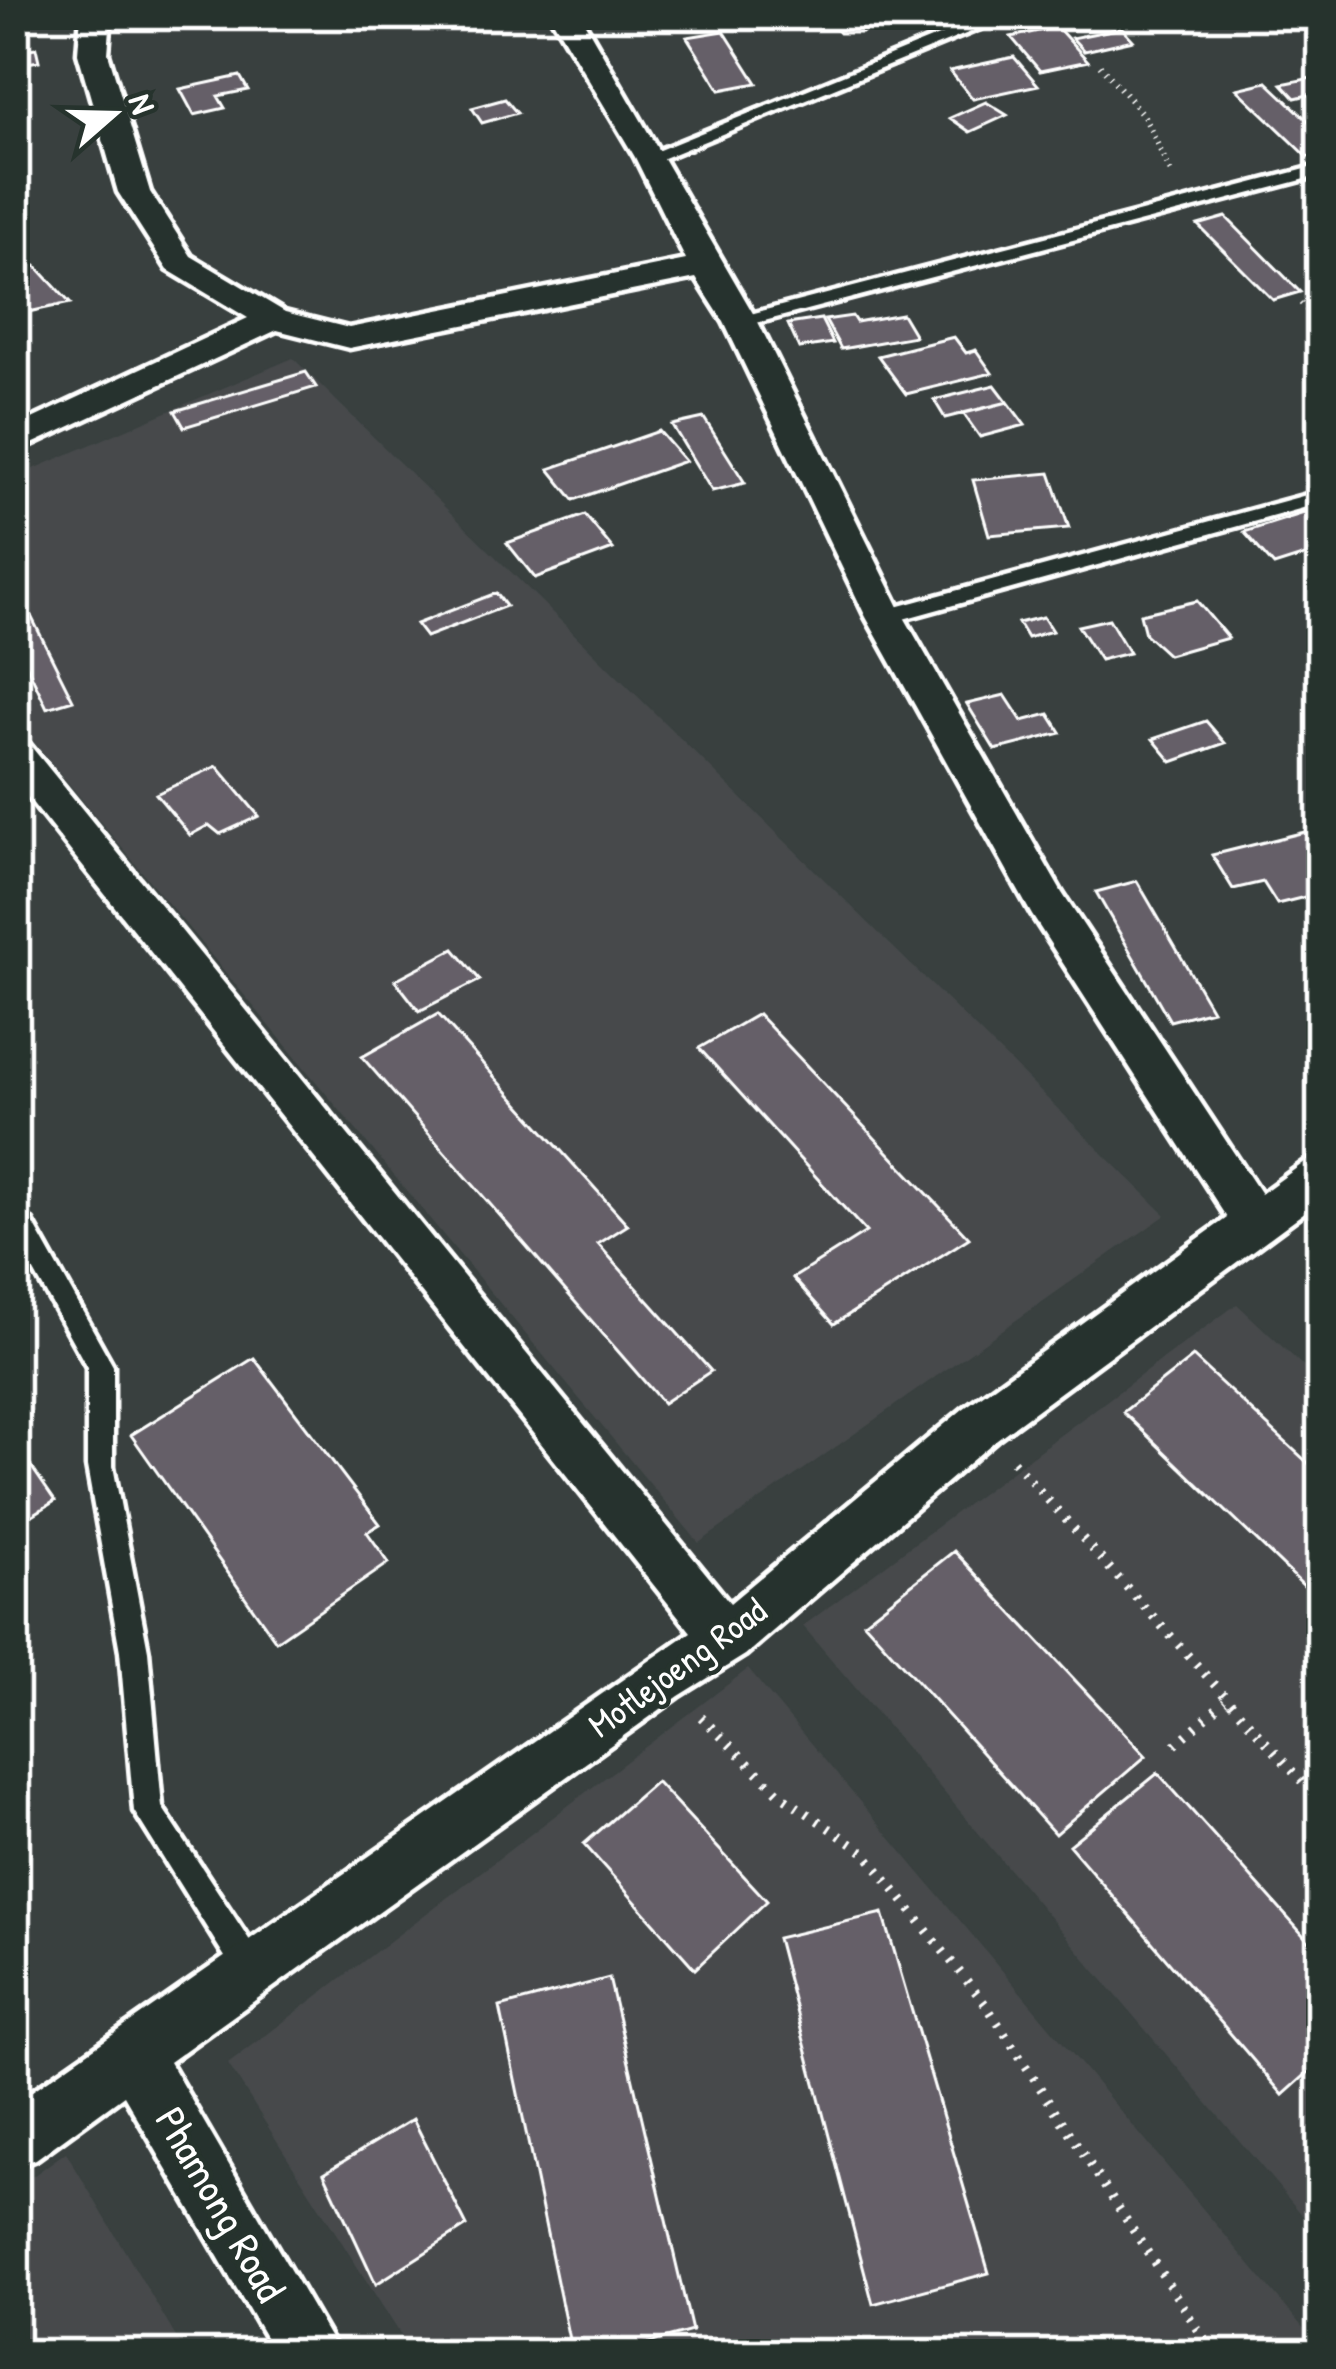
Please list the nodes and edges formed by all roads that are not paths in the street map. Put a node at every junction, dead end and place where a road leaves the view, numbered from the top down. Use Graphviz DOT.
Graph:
graph roads {
  1 [pos="96,15"];
  2 [pos="565,15"];
  3 [pos="1004,15"];
  4 [pos="650,158"];
  5 [pos="1321,170"];
  6 [pos="704,266"];
  7 [pos="273,319"];
  8 [pos="741,322"];
  9 [pos="15,441"];
  10 [pos="1321,496"];
  11 [pos="885,617"];
  12 [pos="15,754"];
  13 [pos="1321,1174"];
  14 [pos="1255,1223"];
  15 [pos="15,1227"];
  16 [pos="727,1638"];
  17 [pos="251,1970"];
  18 [pos="133,2055"];
  19 [pos="15,2138"];
  20 [pos="309,2354"];
  1 -- 7 [label="street"];
  2 -- 4 [label="street"];
  3 -- 4 [label="lane"];
  4 -- 6 [label="street"];
  5 -- 8 [label="lane"];
  6 -- 7 [label="street"];
  6 -- 8 [label="street"];
  7 -- 9 [label="street"];
  8 -- 11 [label="street"];
  10 -- 11 [label="lane"];
  11 -- 14 [label="street"];
  12 -- 16 [label="street"];
  13 -- 14 [label="street, Motlejoeng Road"];
  14 -- 16 [label="street, Motlejoeng Road"];
  15 -- 17 [label="lane"];
  16 -- 17 [label="street, Motlejoeng Road"];
  17 -- 18 [label="street, Motlejoeng Road"];
  18 -- 19 [label="street, Motlejoeng Road"];
  18 -- 20 [label="street, Phamong Road"];
}
